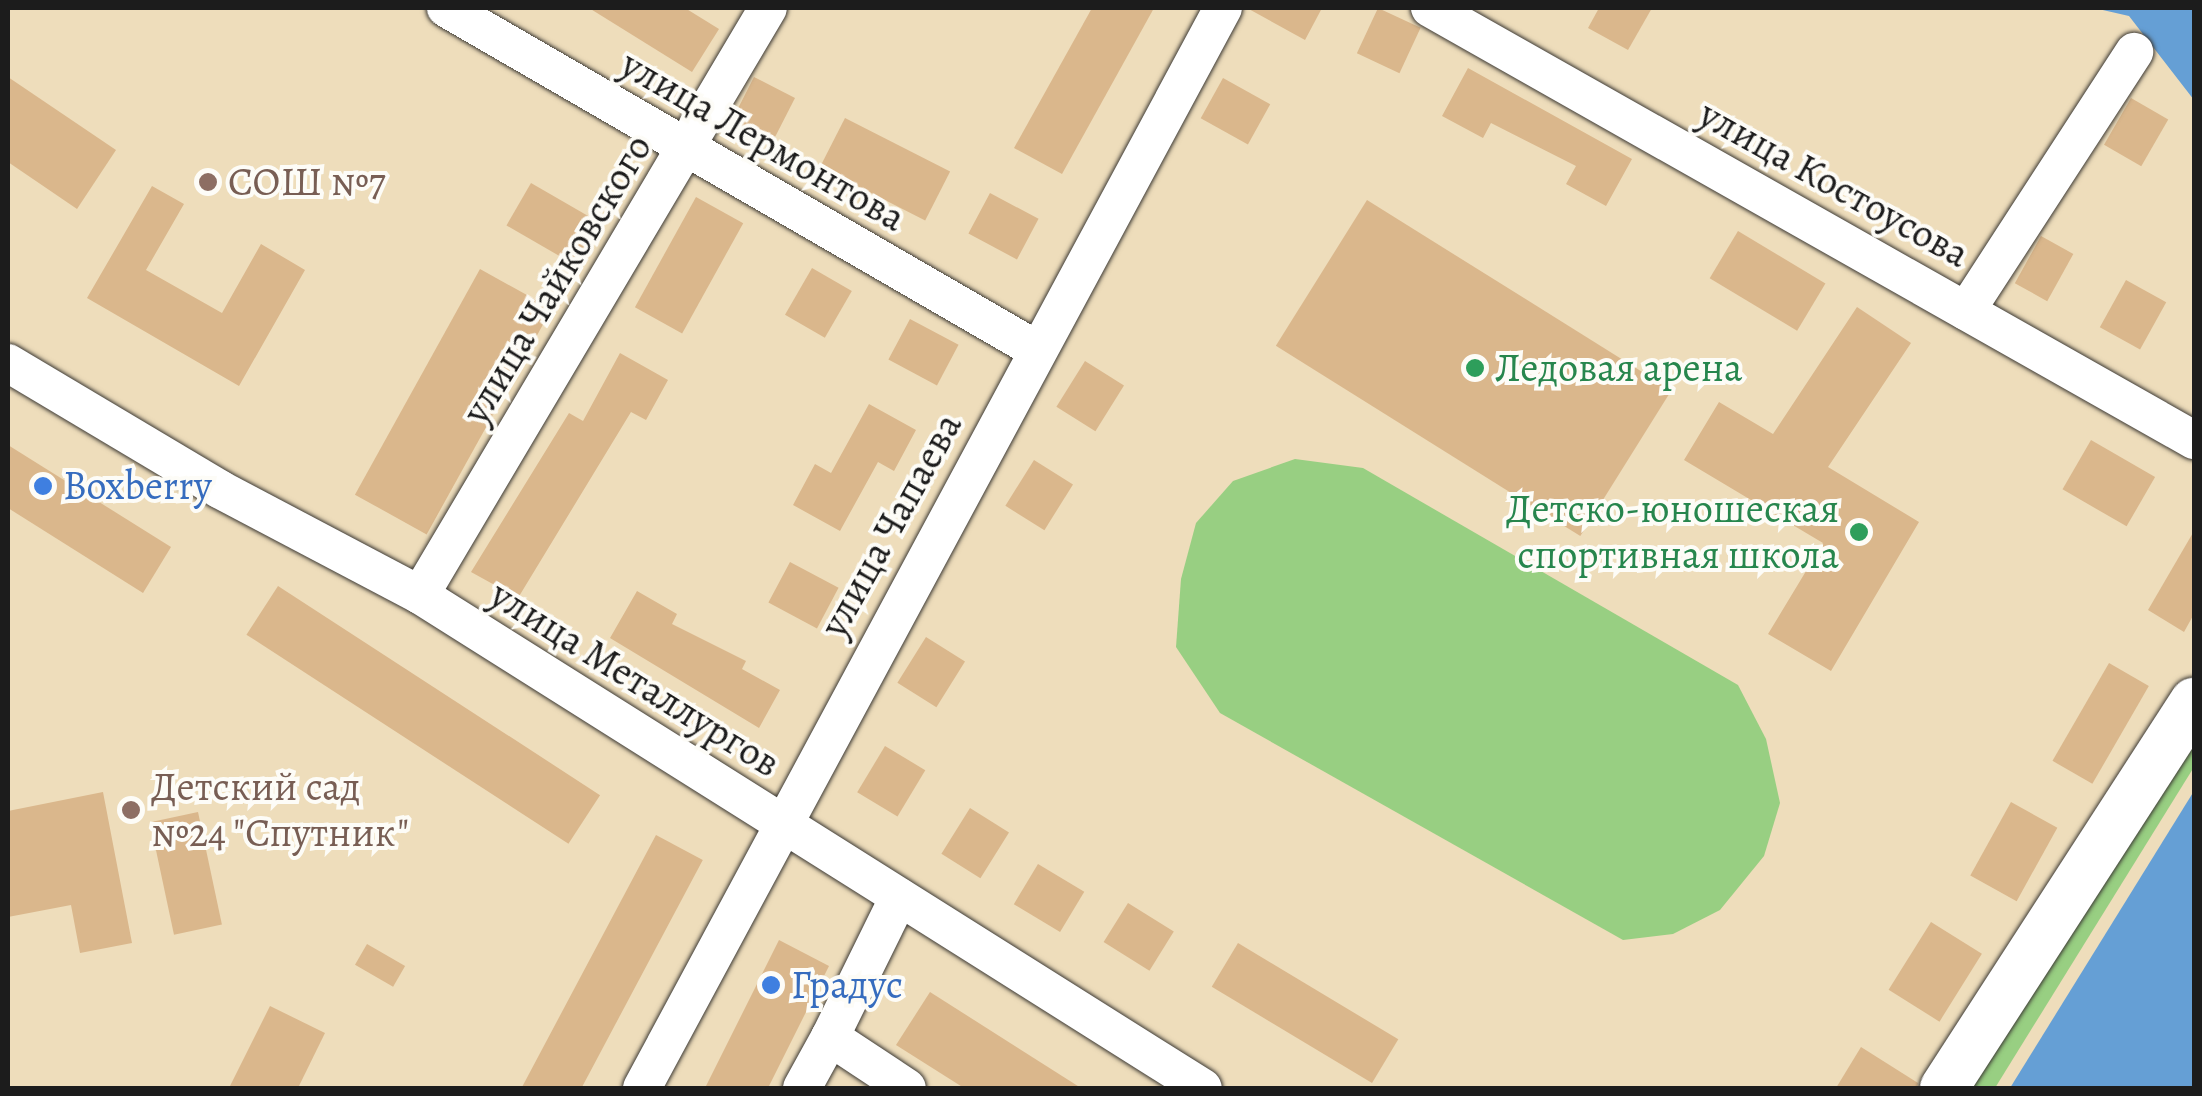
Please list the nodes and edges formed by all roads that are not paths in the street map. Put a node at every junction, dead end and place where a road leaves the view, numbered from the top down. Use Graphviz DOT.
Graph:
graph roads {
  1 [pos="446,8"];
  2 [pos="768,8"];
  3 [pos="1223,8"];
  4 [pos="1430,8"];
  5 [pos="2134,52"];
  6 [pos="686,150"];
  7 [pos="1966,310"];
  8 [pos="1037,350"];
  9 [pos="8,363"];
  10 [pos="2194,440"];
  11 [pos="420,595"];
  12 [pos="2194,702"];
  13 [pos="781,825"];
  14 [pos="899,897"];
  15 [pos="830,1037"];
  16 [pos="642,1088"];
  17 [pos="802,1088"];
  18 [pos="907,1088"];
  19 [pos="1204,1088"];
  20 [pos="1944,1088"];
  1 -- 6 [label="street, улица Лермонтова"];
  2 -- 6 [label="street, улица Чайковского"];
  3 -- 8 [label="street, улица Чапаева"];
  4 -- 7 [label="street, улица Костоусова"];
  5 -- 7 [label="street"];
  6 -- 8 [label="street, улица Лермонтова"];
  6 -- 11 [label="street, улица Чайковского"];
  7 -- 10 [label="street, улица Костоусова"];
  8 -- 13 [label="street, улица Чапаева"];
  9 -- 11 [label="street, улица Металлургов"];
  11 -- 13 [label="street, улица Металлургов"];
  12 -- 20 [label="main road"];
  13 -- 14 [label="street, улица Металлургов"];
  13 -- 16 [label="street, улица Чапаева"];
  14 -- 15 [label="street"];
  14 -- 19 [label="street, улица Металлургов"];
  15 -- 17 [label="street"];
  15 -- 18 [label="street"];
}
